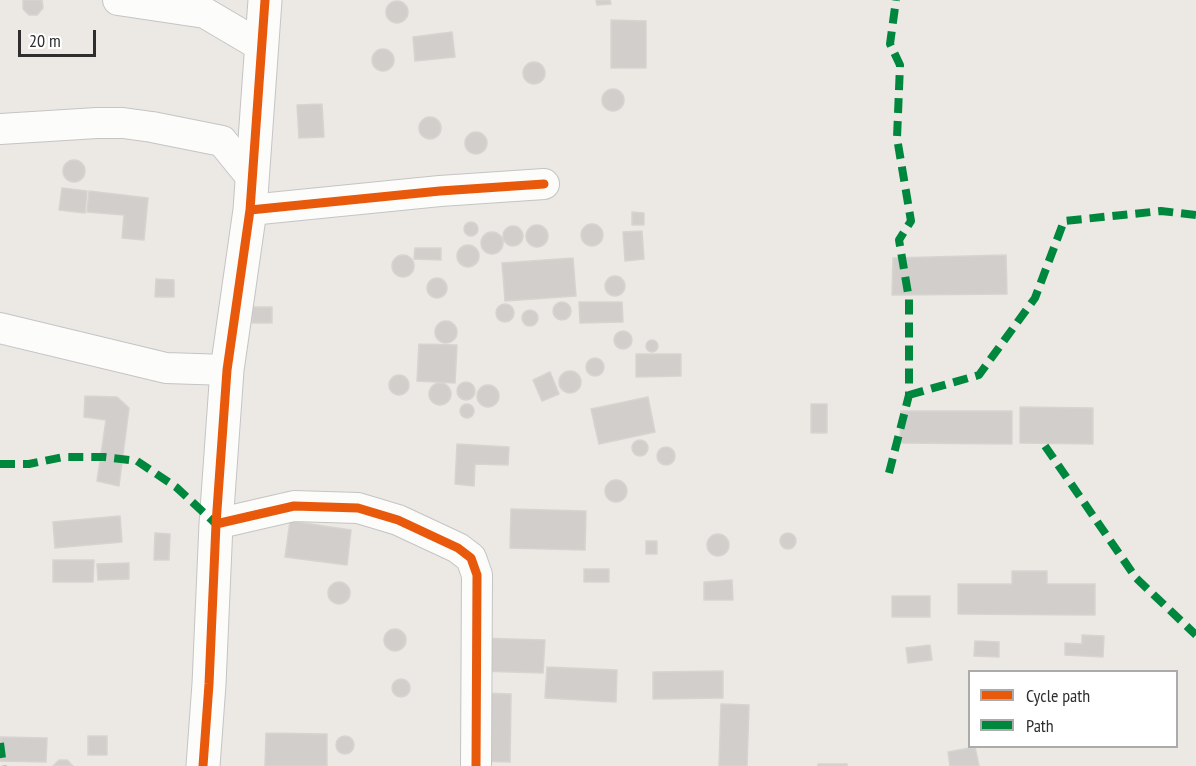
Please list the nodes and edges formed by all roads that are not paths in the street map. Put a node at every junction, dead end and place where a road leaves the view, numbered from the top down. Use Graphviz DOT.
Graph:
graph roads {
  1 [pos="118,0"];
  2 [pos="265,0"];
  3 [pos="261,46"];
  4 [pos="0,129"];
  5 [pos="544,184"];
  6 [pos="251,194"];
  7 [pos="0,328"];
  8 [pos="227,370"];
  9 [pos="216,524"];
  10 [pos="204,766"];
  11 [pos="476,766"];
  1 -- 3 [label="street"];
  2 -- 3 [label="street"];
  3 -- 6 [label="street"];
  4 -- 6 [label="street"];
  5 -- 6 [label="street"];
  6 -- 8 [label="street"];
  7 -- 8 [label="street"];
  8 -- 9 [label="street"];
  9 -- 10 [label="street"];
  9 -- 11 [label="street"];
}
